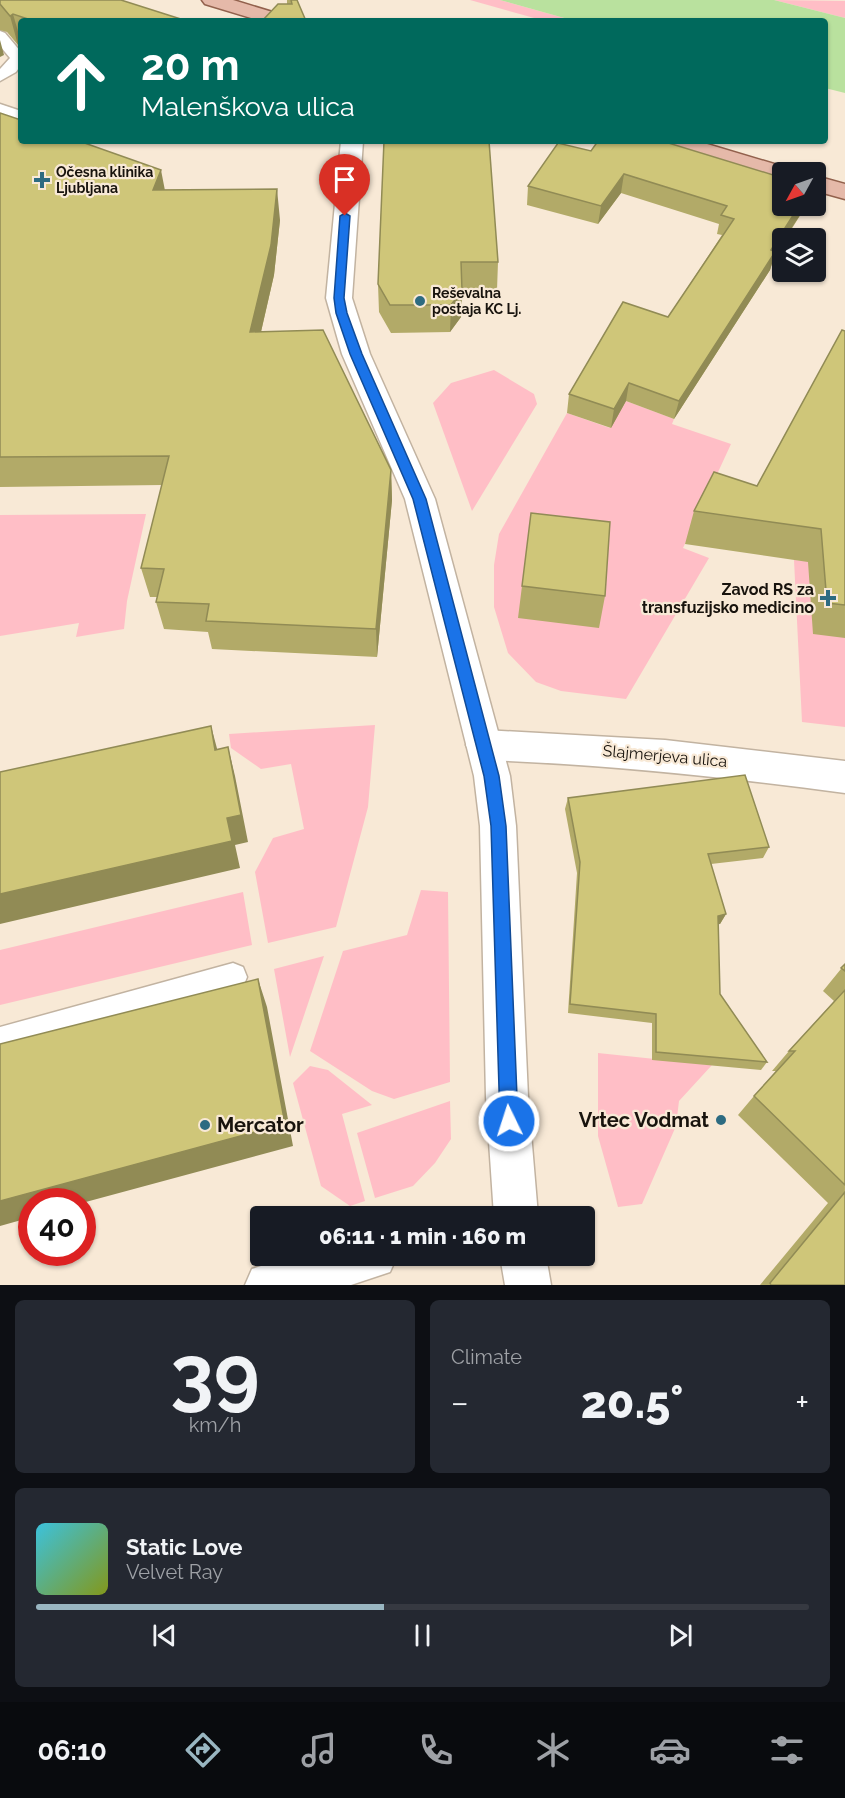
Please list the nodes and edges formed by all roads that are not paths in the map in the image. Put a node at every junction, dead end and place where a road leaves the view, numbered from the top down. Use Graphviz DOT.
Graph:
graph roads {
  1 [pos="213,0"];
  2 [pos="272,18"];
  3 [pos="0,36"];
  4 [pos="0,76"];
  5 [pos="0,109"];
  6 [pos="18,116"];
  7 [pos="352,144"];
  8 [pos="683,144"];
  9 [pos="772,171"];
  10 [pos="826,186"];
  11 [pos="845,192"];
  12 [pos="484,745"];
  13 [pos="845,777"];
  14 [pos="233,977"];
  15 [pos="0,1042"];
  16 [pos="515,1206"];
  17 [pos="337,1266"];
  18 [pos="524,1266"];
  19 [pos="268,1285"];
  20 [pos="528,1285"];
  1 -- 2 [label="main road"];
  3 -- 4 [label="lane"];
  5 -- 6 [label="lane"];
  7 -- 12 [label="street"];
  8 -- 9 [label="main road"];
  10 -- 11 [label="main road"];
  12 -- 13 [label="street, Šlajmerjeva ulica"];
  12 -- 16 [label="street"];
  14 -- 15 [label="lane"];
  17 -- 19 [label="street"];
  18 -- 20 [label="street"];
}
